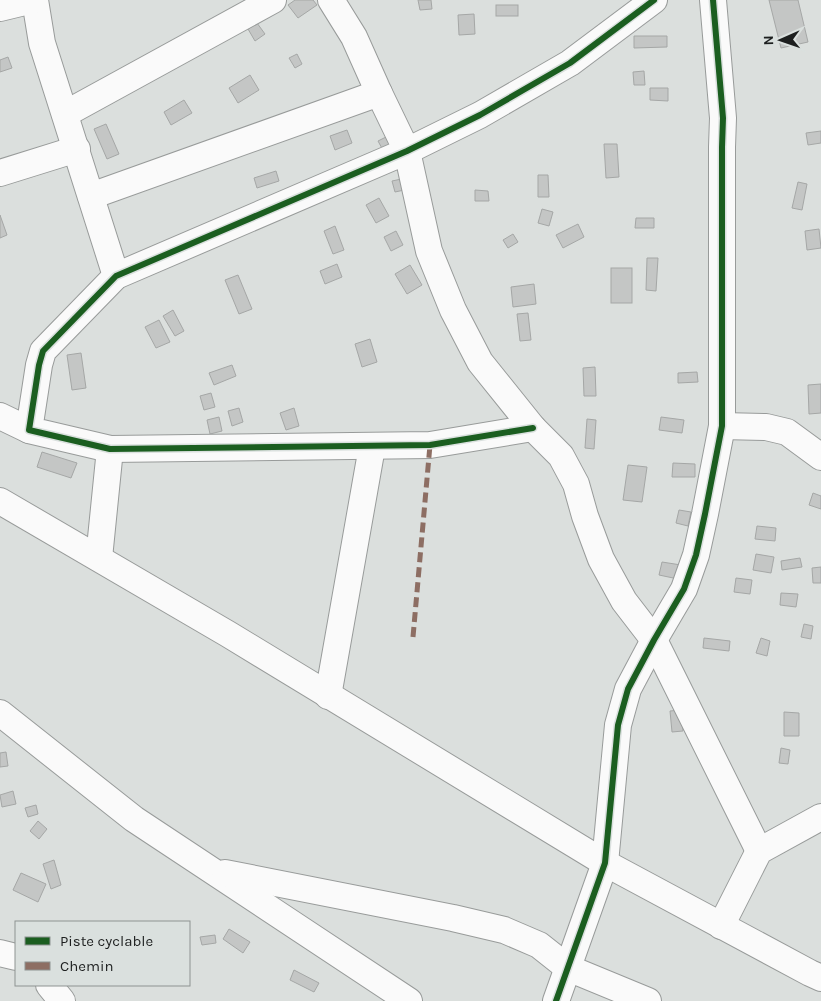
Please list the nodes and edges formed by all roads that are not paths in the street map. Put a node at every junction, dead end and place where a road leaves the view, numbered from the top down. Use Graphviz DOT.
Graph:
graph roads {
  1 [pos="34,0"];
  2 [pos="273,0"];
  3 [pos="331,0"];
  4 [pos="654,0"];
  5 [pos="713,0"];
  6 [pos="0,8"];
  7 [pos="378,93"];
  8 [pos="65,114"];
  9 [pos="76,149"];
  10 [pos="407,151"];
  11 [pos="0,173"];
  12 [pos="91,196"];
  13 [pos="116,276"];
  14 [pos="0,416"];
  15 [pos="722,426"];
  16 [pos="532,428"];
  17 [pos="28,430"];
  18 [pos="372,447"];
  19 [pos="110,449"];
  20 [pos="821,456"];
  21 [pos="0,501"];
  22 [pos="99,558"];
  23 [pos="654,640"];
  24 [pos="328,696"];
  25 [pos="0,713"];
  26 [pos="821,817"];
  27 [pos="759,851"];
  28 [pos="605,863"];
  29 [pos="212,870"];
  30 [pos="721,926"];
  31 [pos="0,953"];
  32 [pos="15,957"];
  33 [pos="568,968"];
  34 [pos="817,981"];
  35 [pos="49,986"];
  36 [pos="62,1001"];
  37 [pos="408,1001"];
  38 [pos="556,1001"];
  39 [pos="648,1001"];
  1 -- 6 [label="street"];
  1 -- 8 [label="street"];
  2 -- 8 [label="street"];
  3 -- 7 [label="street"];
  4 -- 10 [label="street"];
  5 -- 15 [label="street"];
  7 -- 10 [label="street"];
  7 -- 12 [label="street"];
  8 -- 9 [label="street"];
  9 -- 11 [label="street"];
  9 -- 12 [label="street"];
  10 -- 13 [label="street"];
  10 -- 16 [label="street"];
  12 -- 13 [label="street"];
  13 -- 17 [label="street"];
  14 -- 17 [label="street"];
  15 -- 20 [label="street"];
  15 -- 23 [label="street"];
  16 -- 18 [label="street"];
  16 -- 23 [label="street"];
  17 -- 19 [label="street"];
  18 -- 19 [label="street"];
  18 -- 24 [label="street"];
  19 -- 22 [label="street"];
  21 -- 22 [label="street"];
  22 -- 24 [label="street"];
  23 -- 27 [label="street"];
  23 -- 28 [label="street"];
  24 -- 28 [label="street"];
  25 -- 29 [label="street"];
  26 -- 27 [label="street"];
  27 -- 30 [label="street"];
  28 -- 30 [label="street"];
  28 -- 33 [label="street"];
  29 -- 33 [label="street"];
  29 -- 37 [label="street"];
  30 -- 34 [label="street"];
  31 -- 32 [label="street"];
  33 -- 38 [label="street"];
  33 -- 39 [label="street"];
  35 -- 36 [label="street"];
}
